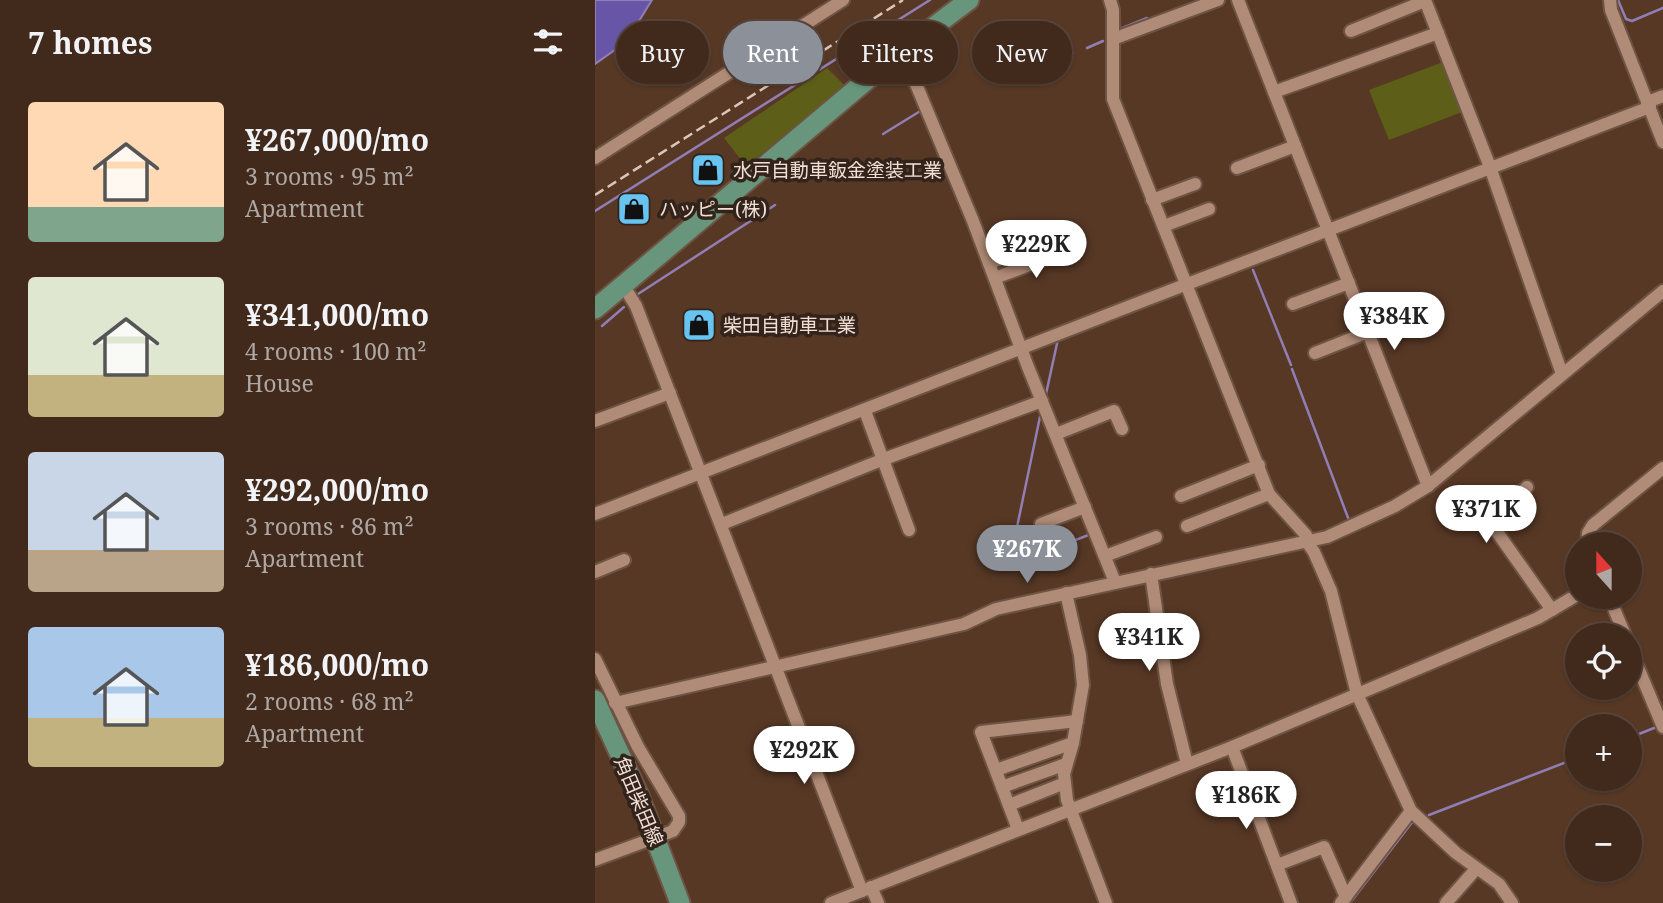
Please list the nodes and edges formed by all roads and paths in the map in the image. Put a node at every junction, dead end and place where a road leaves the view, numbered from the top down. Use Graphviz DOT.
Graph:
graph roads {
  1 [pos="843,0"];
  2 [pos="969,0"];
  3 [pos="1110,0"];
  4 [pos="1218,0"];
  5 [pos="1238,0"];
  6 [pos="1610,0"];
  7 [pos="1425,1"];
  8 [pos="941,21"];
  9 [pos="1351,31"];
  10 [pos="1437,33"];
  11 [pos="1113,39"];
  12 [pos="862,84"];
  13 [pos="916,84"];
  14 [pos="1274,92"];
  15 [pos="1663,96"];
  16 [pos="1649,105"];
  17 [pos="1663,142"];
  18 [pos="1295,146"];
  19 [pos="595,158"];
  20 [pos="1237,167"];
  21 [pos="1490,167"];
  22 [pos="1195,184"];
  23 [pos="1151,200"];
  24 [pos="1209,209"];
  25 [pos="1164,226"];
  26 [pos="1329,231"];
  27 [pos="1049,241"];
  28 [pos="1066,251"];
  29 [pos="989,263"];
  30 [pos="995,278"];
  31 [pos="1349,283"];
  32 [pos="623,285"];
  33 [pos="1187,285"];
  34 [pos="1663,291"];
  35 [pos="1293,304"];
  36 [pos="595,309"];
  37 [pos="1368,332"];
  38 [pos="1022,348"];
  39 [pos="1315,353"];
  40 [pos="1562,374"];
  41 [pos="670,393"];
  42 [pos="1042,401"];
  43 [pos="865,411"];
  44 [pos="595,421"];
  45 [pos="1122,429"];
  46 [pos="1056,434"];
  47 [pos="884,459"];
  48 [pos="1259,465"];
  49 [pos="1663,468"];
  50 [pos="701,474"];
  51 [pos="1428,486"];
  52 [pos="1527,487"];
  53 [pos="1269,494"];
  54 [pos="1181,496"];
  55 [pos="1085,507"];
  56 [pos="595,514"];
  57 [pos="722,524"];
  58 [pos="1041,524"];
  59 [pos="1187,526"];
  60 [pos="909,530"];
  61 [pos="1589,532"];
  62 [pos="1156,537"];
  63 [pos="1307,542"];
  64 [pos="1105,556"];
  65 [pos="624,560"];
  66 [pos="595,572"];
  67 [pos="1151,574"];
  68 [pos="1115,582"];
  69 [pos="1066,593"];
  70 [pos="1565,602"];
  71 [pos="1552,610"];
  72 [pos="595,659"];
  73 [pos="777,668"];
  74 [pos="1642,677"];
  75 [pos="1357,694"];
  76 [pos="595,700"];
  77 [pos="615,703"];
  78 [pos="1077,721"];
  79 [pos="1662,725"];
  80 [pos="1073,743"];
  81 [pos="1232,747"];
  82 [pos="1066,764"];
  83 [pos="1188,764"];
  84 [pos="996,770"];
  85 [pos="1065,783"];
  86 [pos="1002,787"];
  87 [pos="1009,805"];
  88 [pos="1070,808"];
  89 [pos="1411,811"];
  90 [pos="1018,829"];
  91 [pos="655,838"];
  92 [pos="595,860"];
  93 [pos="1277,865"];
  94 [pos="1476,869"];
  95 [pos="866,889"];
  96 [pos="1343,900"];
  97 [pos="680,903"];
  98 [pos="831,903"];
  99 [pos="878,903"];
  100 [pos="1106,903"];
  101 [pos="1291,903"];
  102 [pos="1446,903"];
  103 [pos="1512,903"];
  1 -- 19 [label="street"];
  2 -- 8 [label="main road"];
  3 -- 11 [label="street"];
  4 -- 11 [label="street"];
  5 -- 14 [label="street"];
  6 -- 16 [label="street"];
  7 -- 9 [label="street"];
  7 -- 10 [label="street"];
  10 -- 14 [label="street"];
  10 -- 21 [label="street"];
  11 -- 23 [label="street"];
  12 -- 32 [label="main road"];
  13 -- 29 [label="street"];
  14 -- 18 [label="street"];
  15 -- 16 [label="street"];
  16 -- 17 [label="street"];
  16 -- 21 [label="street"];
  18 -- 20 [label="street"];
  18 -- 26 [label="street"];
  21 -- 26 [label="street"];
  21 -- 40 [label="street"];
  22 -- 23 [label="street"];
  23 -- 25 [label="street"];
  24 -- 25 [label="street"];
  25 -- 33 [label="street"];
  26 -- 31 [label="street"];
  26 -- 33 [label="street"];
  27 -- 29 [label="street"];
  28 -- 30 [label="street"];
  29 -- 30 [label="street"];
  30 -- 38 [label="street"];
  31 -- 35 [label="street"];
  31 -- 37 [label="street"];
  32 -- 36 [label="main road"];
  32 -- 41 [label="street"];
  33 -- 38 [label="street"];
  33 -- 48 [label="street"];
  34 -- 40 [label="street"];
  37 -- 39 [label="street"];
  37 -- 51 [label="street"];
  38 -- 42 [label="street"];
  38 -- 43 [label="street"];
  40 -- 51 [label="street"];
  41 -- 44 [label="street"];
  41 -- 50 [label="street"];
  42 -- 46 [label="street"];
  42 -- 47 [label="street"];
  43 -- 47 [label="street"];
  43 -- 50 [label="street"];
  45 -- 46 [label="street"];
  46 -- 55 [label="street"];
  47 -- 57 [label="street"];
  47 -- 60 [label="street"];
  48 -- 53 [label="street"];
  48 -- 54 [label="street"];
  49 -- 61 [label="street"];
  50 -- 56 [label="street"];
  50 -- 57 [label="street"];
  51 -- 63 [label="street"];
  52 -- 71 [label="street"];
  53 -- 59 [label="street"];
  53 -- 63 [label="street"];
  55 -- 58 [label="street"];
  55 -- 64 [label="street"];
  57 -- 73 [label="street"];
  62 -- 64 [label="street"];
  63 -- 67 [label="street"];
  63 -- 75 [label="street"];
  64 -- 68 [label="street"];
  65 -- 66 [label="street"];
  67 -- 68 [label="street"];
  67 -- 83 [label="street"];
  68 -- 69 [label="street"];
  69 -- 73 [label="street"];
  69 -- 78 [label="street"];
  70 -- 71 [label="street"];
  71 -- 75 [label="street"];
  72 -- 77 [label="street"];
  73 -- 77 [label="street"];
  73 -- 95 [label="street"];
  74 -- 79 [label="street"];
  75 -- 81 [label="street"];
  75 -- 89 [label="street"];
  76 -- 91 [label="main road, 角田柴田線"];
  77 -- 91 [label="street"];
  78 -- 80 [label="street"];
  78 -- 84 [label="street"];
  80 -- 82 [label="street"];
  80 -- 84 [label="street"];
  81 -- 83 [label="street"];
  81 -- 93 [label="street"];
  82 -- 85 [label="street"];
  82 -- 86 [label="street"];
  83 -- 88 [label="street"];
  84 -- 86 [label="street"];
  85 -- 87 [label="street"];
  85 -- 88 [label="street"];
  86 -- 87 [label="street"];
  87 -- 90 [label="street"];
  88 -- 90 [label="street"];
  88 -- 100 [label="street"];
  89 -- 94 [label="street"];
  89 -- 96 [label="street"];
  90 -- 95 [label="street"];
  91 -- 92 [label="street"];
  91 -- 97 [label="main road, 角田柴田線"];
  93 -- 96 [label="street"];
  93 -- 101 [label="street"];
  94 -- 102 [label="street"];
  94 -- 103 [label="street"];
  95 -- 98 [label="street"];
  95 -- 99 [label="street"];
}
